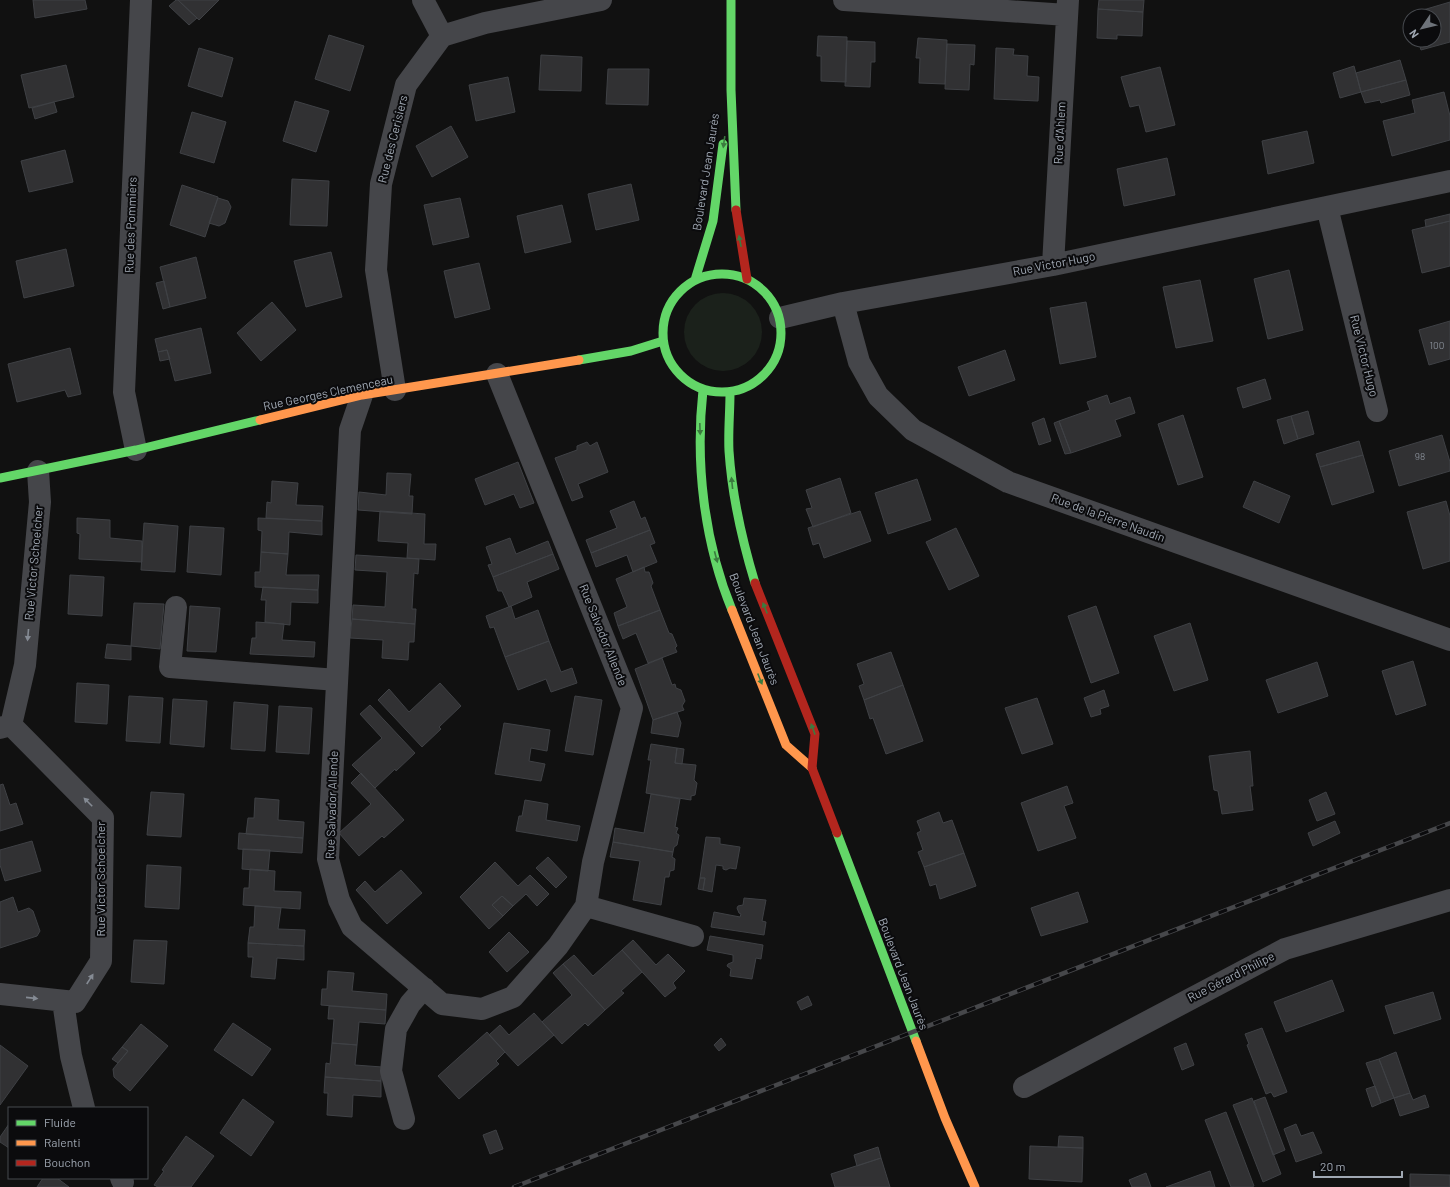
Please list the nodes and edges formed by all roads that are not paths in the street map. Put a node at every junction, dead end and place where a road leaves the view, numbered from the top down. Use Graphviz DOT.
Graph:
graph roads {
  1 [pos="141,0"];
  2 [pos="423,0"];
  3 [pos="601,0"];
  4 [pos="731,0"];
  5 [pos="844,0"];
  6 [pos="1067,8"];
  7 [pos="442,36"];
  8 [pos="731,90"];
  9 [pos="1450,181"];
  10 [pos="1327,207"];
  11 [pos="1053,265"];
  12 [pos="747,279"];
  13 [pos="695,280"];
  14 [pos="843,302"];
  15 [pos="780,318"];
  16 [pos="663,341"];
  17 [pos="497,374"];
  18 [pos="395,390"];
  19 [pos="703,390"];
  20 [pos="730,393"];
  21 [pos="362,395"];
  22 [pos="1378,411"];
  23 [pos="136,450"];
  24 [pos="38,471"];
  25 [pos="0,478"];
  26 [pos="176,607"];
  27 [pos="1450,640"];
  28 [pos="336,680"];
  29 [pos="6,727"];
  30 [pos="812,768"];
  31 [pos="1450,900"];
  32 [pos="586,906"];
  33 [pos="693,936"];
  34 [pos="424,988"];
  35 [pos="0,994"];
  36 [pos="63,1001"];
  37 [pos="1024,1087"];
  38 [pos="84,1107"];
  39 [pos="404,1119"];
  40 [pos="975,1187"];
  1 -- 23 [label="street, Rue des Pommiers"];
  2 -- 7 [label="street"];
  3 -- 7 [label="street"];
  4 -- 8 [label="street, Boulevard Jean Jaurès"];
  5 -- 6 [label="street"];
  6 -- 11 [label="street, Rue d'Ahlem"];
  7 -- 18 [label="street, Rue des Cerisiers"];
  12 -- 8 [label="street, Boulevard Jean Jaurès, one-way"];
  8 -- 13 [label="street, Boulevard Jean Jaurès, one-way"];
  9 -- 10 [label="street, Rue Victor Hugo"];
  10 -- 11 [label="street, Rue Victor Hugo"];
  10 -- 22 [label="street, Rue Victor Hugo"];
  11 -- 14 [label="street, Rue Victor Hugo"];
  12 -- 13 [label="street"];
  12 -- 15 [label="street"];
  13 -- 16 [label="street"];
  14 -- 15 [label="street, Rue Victor Hugo"];
  14 -- 27 [label="street, Rue de la Pierre Naudin"];
  15 -- 20 [label="street"];
  16 -- 17 [label="street, Rue Georges Clemenceau"];
  16 -- 19 [label="street"];
  17 -- 18 [label="street, Rue Georges Clemenceau"];
  17 -- 32 [label="street, Rue Salvador Allende"];
  18 -- 21 [label="street, Rue Georges Clemenceau"];
  19 -- 20 [label="street"];
  19 -- 30 [label="street, Boulevard Jean Jaurès, one-way"];
  30 -- 20 [label="street, Boulevard Jean Jaurès, one-way"];
  21 -- 23 [label="street, Rue Georges Clemenceau"];
  21 -- 28 [label="street, Rue Salvador Allende"];
  23 -- 24 [label="street, Rue Georges Clemenceau"];
  24 -- 25 [label="street, Rue Georges Clemenceau"];
  24 -- 29 [label="street, Rue Victor Schoelcher, one-way"];
  26 -- 28 [label="street"];
  28 -- 34 [label="street, Rue Salvador Allende"];
  36 -- 29 [label="street, Rue Victor Schoelcher, one-way"];
  30 -- 40 [label="street, Boulevard Jean Jaurès"];
  31 -- 37 [label="street, Rue Gérard Philipe"];
  32 -- 33 [label="street"];
  32 -- 34 [label="street, Rue Salvador Allende"];
  34 -- 39 [label="street"];
  35 -- 36 [label="street, Rue Victor Schoelcher, one-way"];
  36 -- 38 [label="street"];
}
